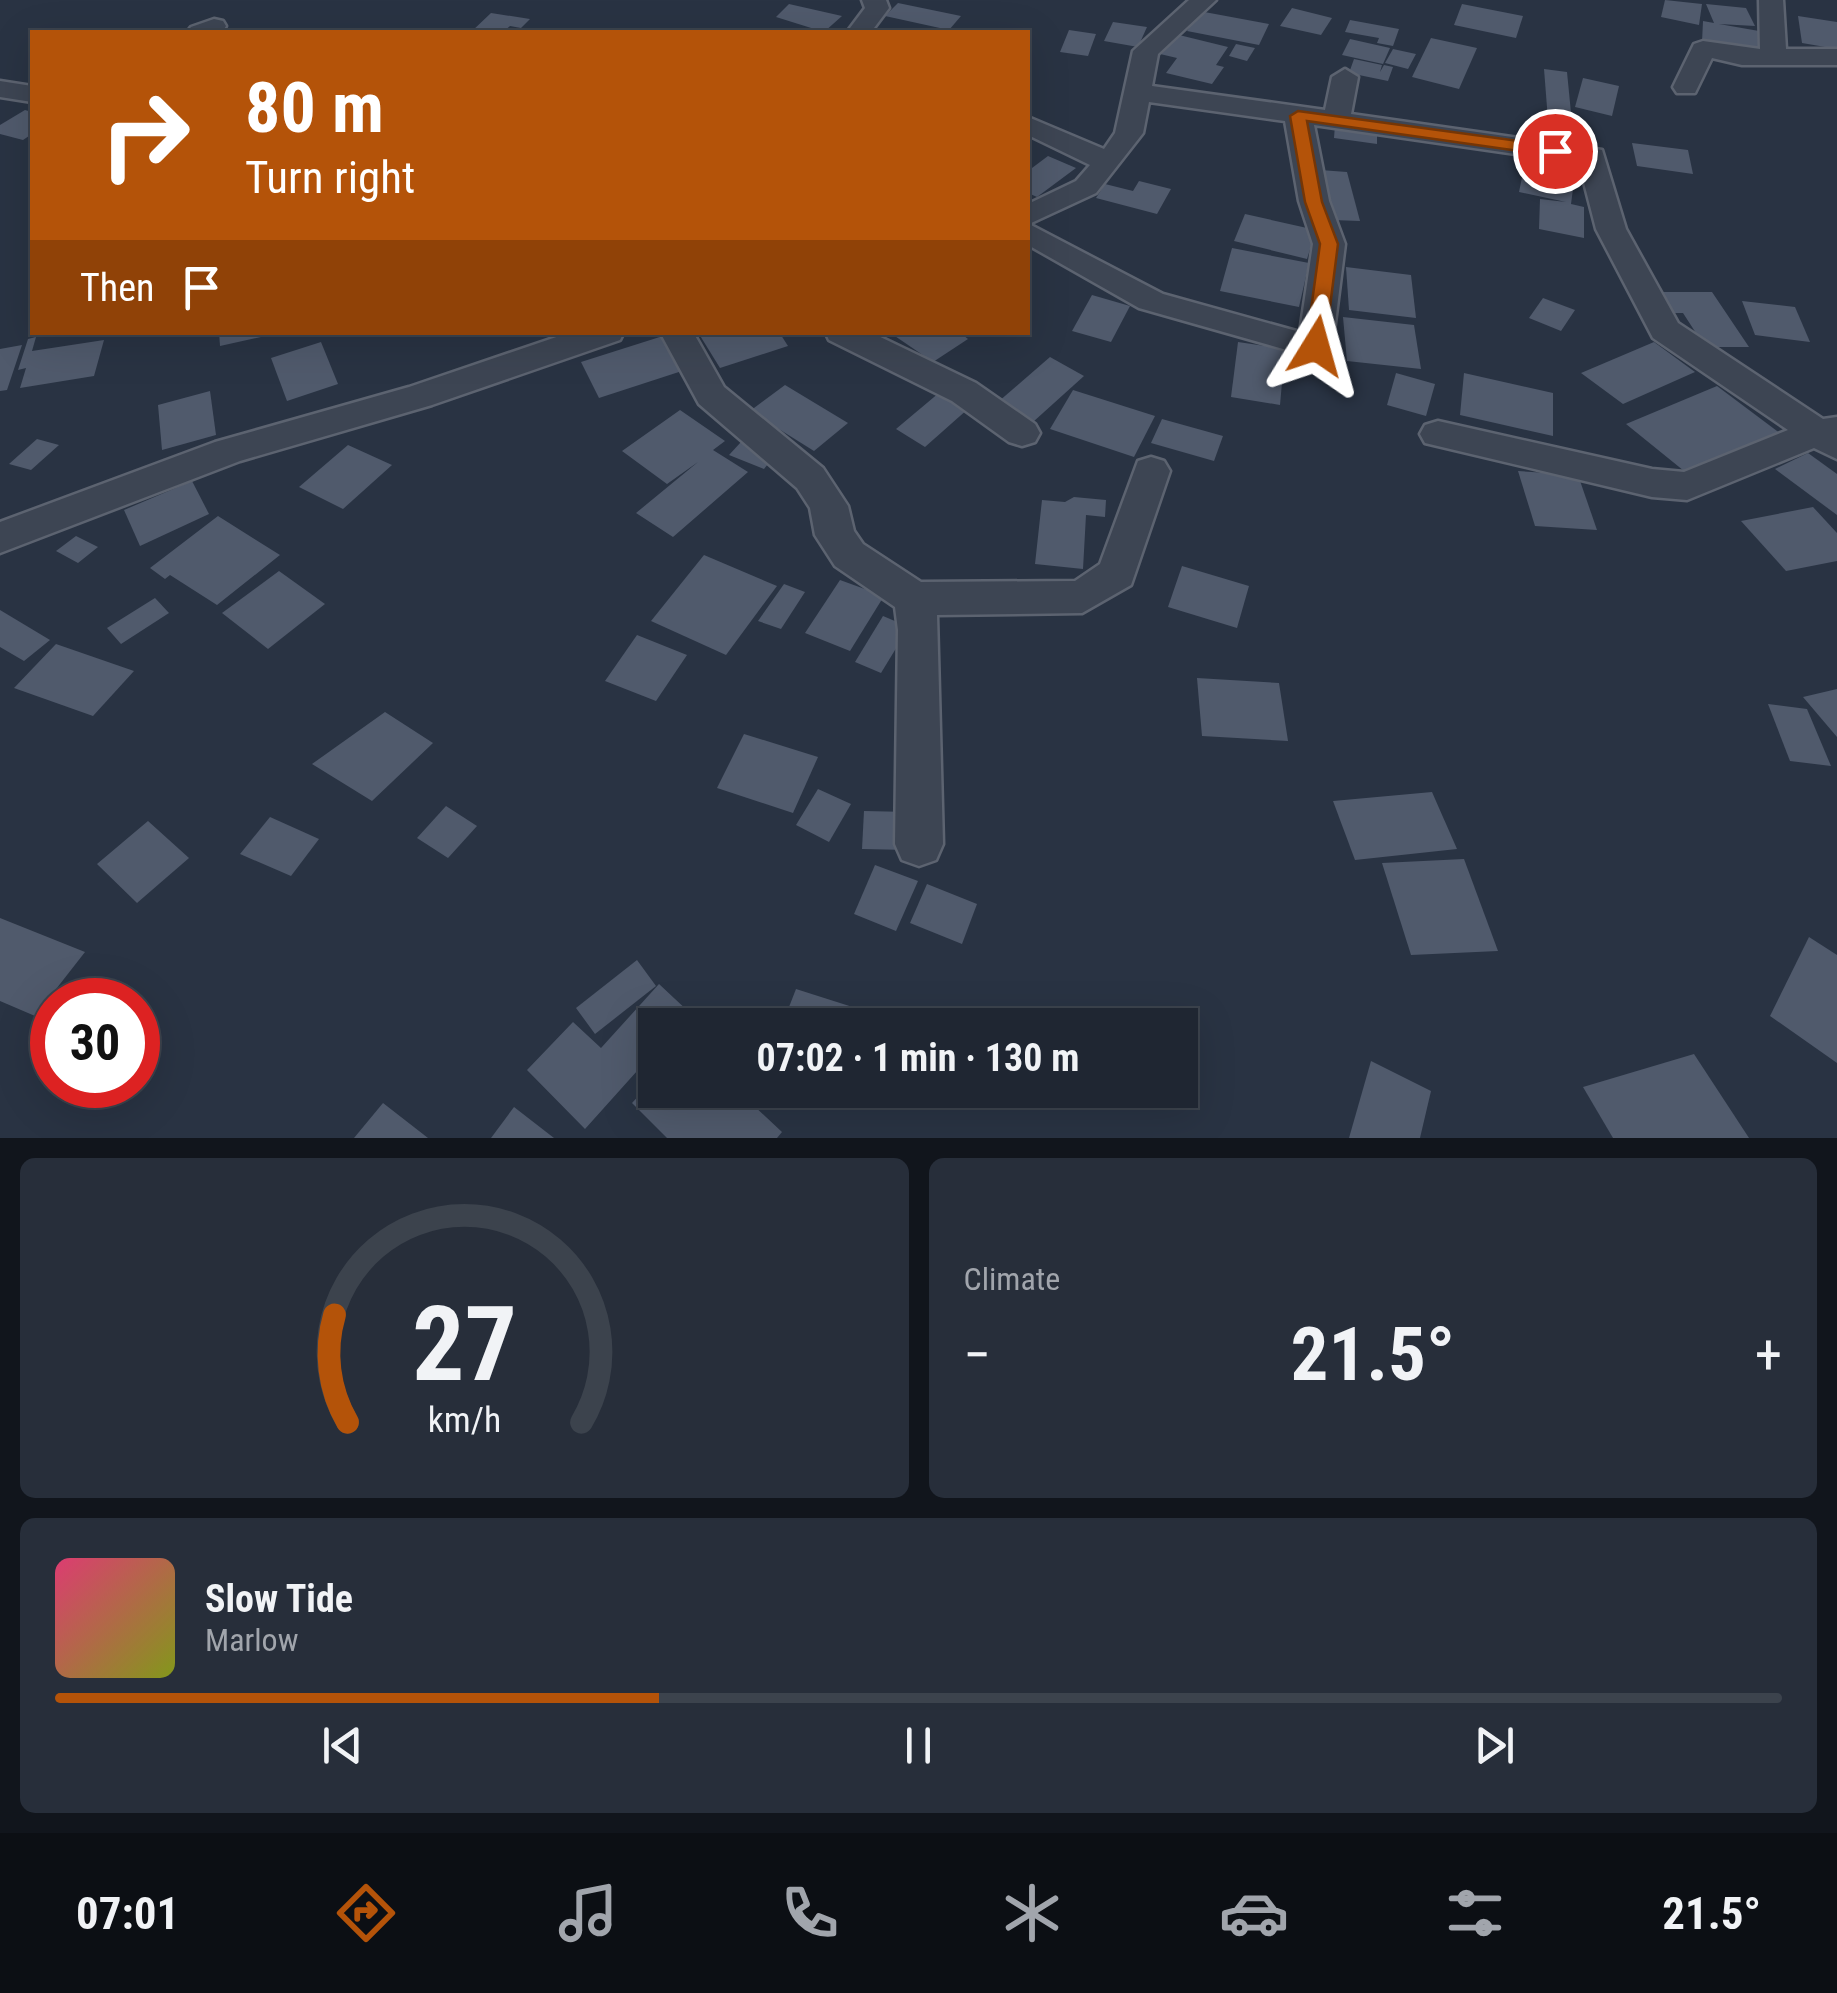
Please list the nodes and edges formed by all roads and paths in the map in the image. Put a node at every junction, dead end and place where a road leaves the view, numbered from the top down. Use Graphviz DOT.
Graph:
graph roads {
  1 [pos="874,0"];
  2 [pos="1204,0"];
  3 [pos="1770,0"];
  4 [pos="860,30"];
  5 [pos="1773,56"];
  6 [pos="1837,56"];
  7 [pos="1346,78"];
  8 [pos="1686,87"];
  9 [pos="0,89"];
  10 [pos="1138,92"];
  11 [pos="30,94"];
  12 [pos="1298,116"];
  13 [pos="1336,121"];
  14 [pos="1030,126"];
  15 [pos="1108,162"];
  16 [pos="1030,213"];
  17 [pos="1030,235"];
  18 [pos="599,335"];
  19 [pos="678,335"];
  20 [pos="847,335"];
  21 [pos="1022,433"];
  22 [pos="1438,434"];
  23 [pos="1831,436"];
  24 [pos="1151,471"];
  25 [pos="0,538"];
  26 [pos="914,599"];
  27 [pos="920,844"];
  1 -- 4 [label="street"];
  2 -- 10 [label="street"];
  3 -- 5 [label="street"];
  5 -- 6 [label="street"];
  5 -- 8 [label="street"];
  7 -- 13 [label="street"];
  9 -- 11 [label="street"];
  10 -- 12 [label="street"];
  10 -- 15 [label="street"];
  12 -- 13 [label="street"];
  12 -- 17 [label="street"];
  13 -- 23 [label="street"];
  14 -- 15 [label="street"];
  15 -- 16 [label="street"];
  18 -- 25 [label="street"];
  19 -- 26 [label="street"];
  20 -- 21 [label="street"];
  22 -- 23 [label="street"];
  24 -- 26 [label="street"];
  26 -- 27 [label="street"];
}
